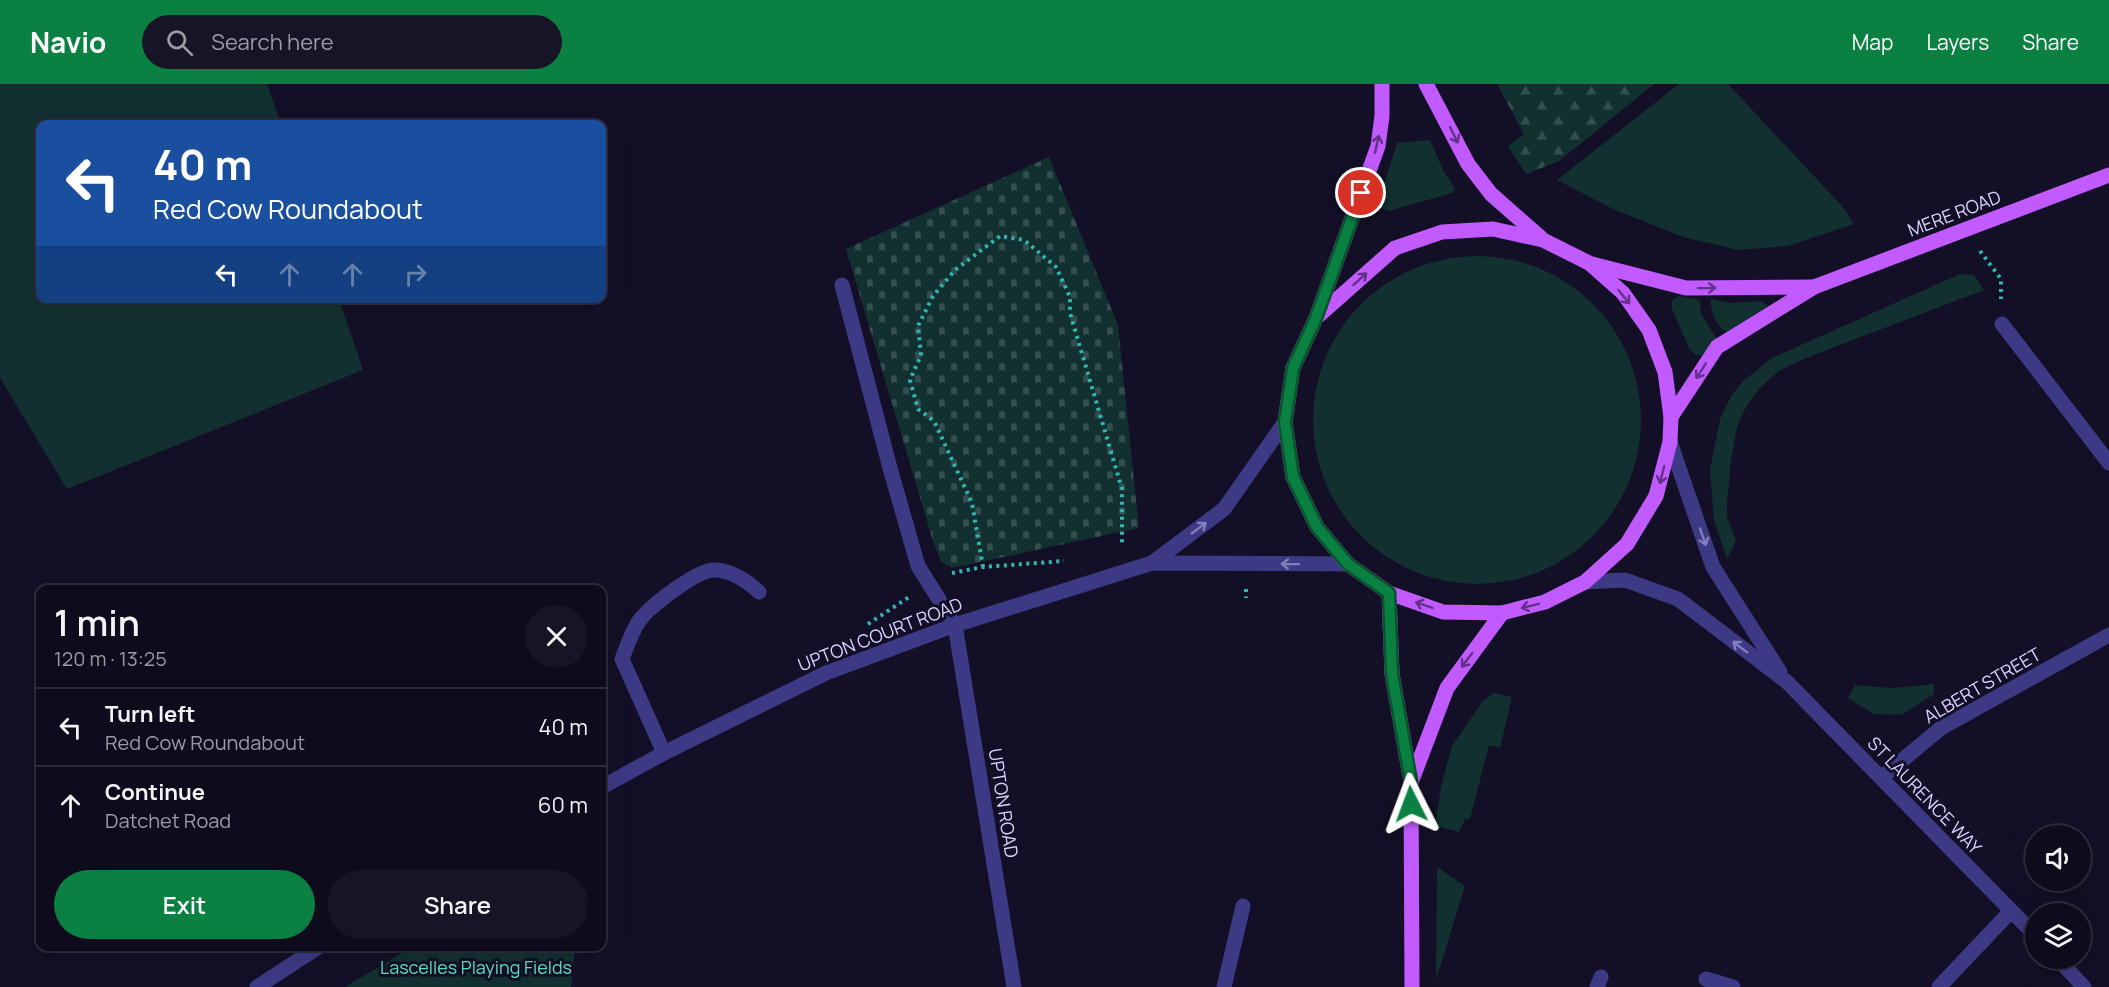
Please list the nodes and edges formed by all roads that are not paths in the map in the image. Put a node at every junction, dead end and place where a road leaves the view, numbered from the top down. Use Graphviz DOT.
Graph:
graph roads {
  1 [pos="1382,84"];
  2 [pos="1426,84"];
  3 [pos="2109,175"];
  4 [pos="1543,240"];
  5 [pos="1589,263"];
  6 [pos="842,285"];
  7 [pos="1814,287"];
  8 [pos="1316,318"];
  9 [pos="2002,324"];
  10 [pos="1671,417"];
  11 [pos="1285,422"];
  12 [pos="1670,442"];
  13 [pos="2109,463"];
  14 [pos="1152,563"];
  15 [pos="1348,564"];
  16 [pos="1585,582"];
  17 [pos="759,592"];
  18 [pos="1389,593"];
  19 [pos="1502,613"];
  20 [pos="955,625"];
  21 [pos="2109,635"];
  22 [pos="1787,682"];
  23 [pos="664,753"];
  24 [pos="1881,778"];
  25 [pos="1411,782"];
  26 [pos="606,785"];
  27 [pos="1243,906"];
  28 [pos="2011,911"];
  29 [pos="2025,925"];
  30 [pos="312,951"];
  31 [pos="2067,969"];
  32 [pos="1706,979"];
  33 [pos="257,987"];
  34 [pos="1014,987"];
  35 [pos="1224,987"];
  36 [pos="1412,987"];
  37 [pos="1733,987"];
  38 [pos="1939,987"];
  39 [pos="2084,987"];
  8 -- 1 [label="main road, one-way"];
  2 -- 4 [label="main road, one-way"];
  3 -- 7 [label="main road, MERE ROAD"];
  4 -- 5 [label="main road"];
  8 -- 4 [label="main road, one-way"];
  5 -- 7 [label="main road, one-way"];
  5 -- 10 [label="main road, one-way"];
  6 -- 20 [label="street"];
  7 -- 10 [label="main road, one-way"];
  8 -- 11 [label="main road"];
  9 -- 13 [label="street"];
  10 -- 12 [label="main road"];
  14 -- 11 [label="street, UPTON COURT ROAD, one-way"];
  11 -- 15 [label="main road"];
  12 -- 16 [label="main road, one-way"];
  12 -- 22 [label="street, ST LAURENCE WAY, one-way"];
  15 -- 14 [label="street, UPTON COURT ROAD, one-way"];
  14 -- 20 [label="street, UPTON COURT ROAD"];
  15 -- 18 [label="main road"];
  16 -- 19 [label="main road, one-way"];
  22 -- 16 [label="street, ST LAURENCE WAY, one-way"];
  17 -- 23 [label="street"];
  19 -- 18 [label="main road, one-way"];
  18 -- 25 [label="main road"];
  19 -- 25 [label="main road, one-way"];
  20 -- 23 [label="street, UPTON COURT ROAD"];
  20 -- 34 [label="street, UPTON ROAD"];
  21 -- 24 [label="street, ALBERT STREET"];
  22 -- 24 [label="street, ST LAURENCE WAY"];
  23 -- 26 [label="street, UPTON COURT ROAD"];
  24 -- 28 [label="street, ST LAURENCE WAY"];
  25 -- 36 [label="main road"];
  27 -- 35 [label="street"];
  28 -- 29 [label="street, ST LAURENCE WAY"];
  28 -- 38 [label="street"];
  30 -- 33 [label="street"];
  31 -- 39 [label="street"];
  32 -- 37 [label="street"];
}
